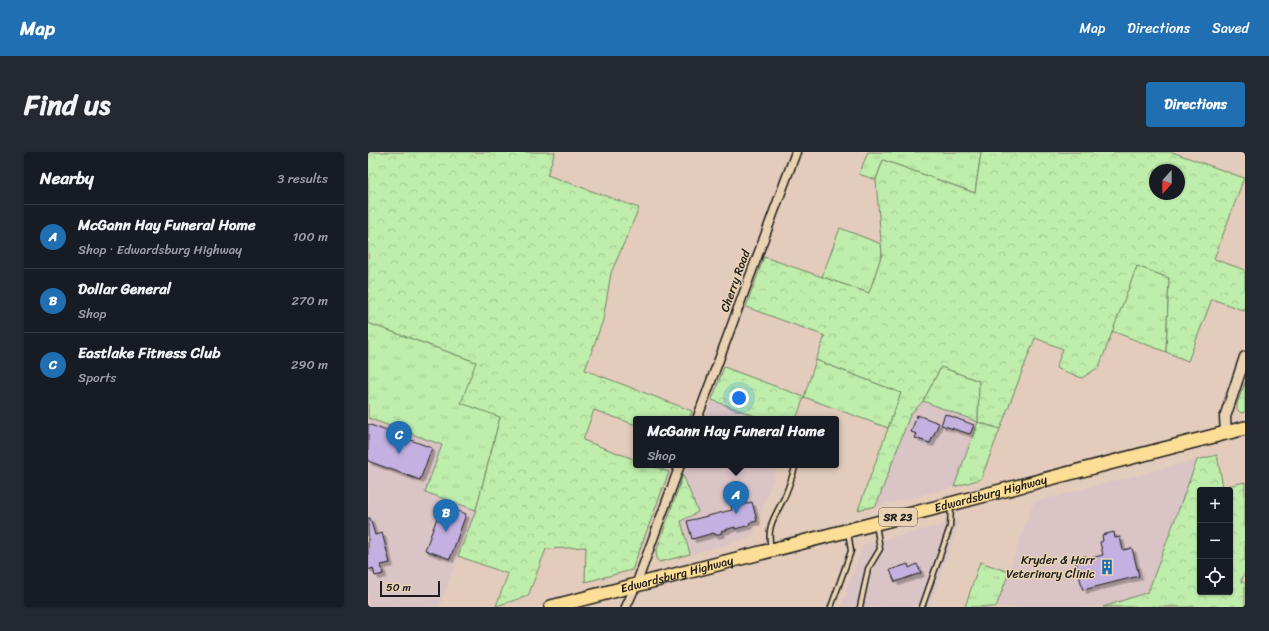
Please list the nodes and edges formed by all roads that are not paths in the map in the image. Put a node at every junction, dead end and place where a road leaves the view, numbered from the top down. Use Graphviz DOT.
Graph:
graph roads {
  1 [pos="796,152"];
  2 [pos="1245,357"];
  3 [pos="698,416"];
  4 [pos="1245,428"];
  5 [pos="1226,433"];
  6 [pos="679,468"];
  7 [pos="795,468"];
  8 [pos="951,504"];
  9 [pos="876,523"];
  10 [pos="848,530"];
  11 [pos="772,550"];
  12 [pos="636,585"];
  13 [pos="551,607"];
  14 [pos="626,607"];
  15 [pos="831,607"];
  16 [pos="860,607"];
  17 [pos="922,607"];
  1 -- 3 [label="street, Cherry Road"];
  2 -- 5 [label="street"];
  4 -- 5 [label="main road, Edwardsburg Highway / SR 23"];
  5 -- 8 [label="main road, Edwardsburg Highway / SR 23"];
  6 -- 12 [label="street"];
  7 -- 11 [label="lane"];
  8 -- 9 [label="main road, Edwardsburg Highway / SR 23"];
  8 -- 17 [label="lane"];
  9 -- 10 [label="main road, Edwardsburg Highway / SR 23"];
  9 -- 16 [label="lane"];
  10 -- 11 [label="main road, Edwardsburg Highway / SR 23"];
  10 -- 15 [label="lane"];
  11 -- 12 [label="main road, Edwardsburg Highway / SR 23"];
  12 -- 13 [label="main road, Edwardsburg Highway / SR 23"];
  12 -- 14 [label="street"];
}
